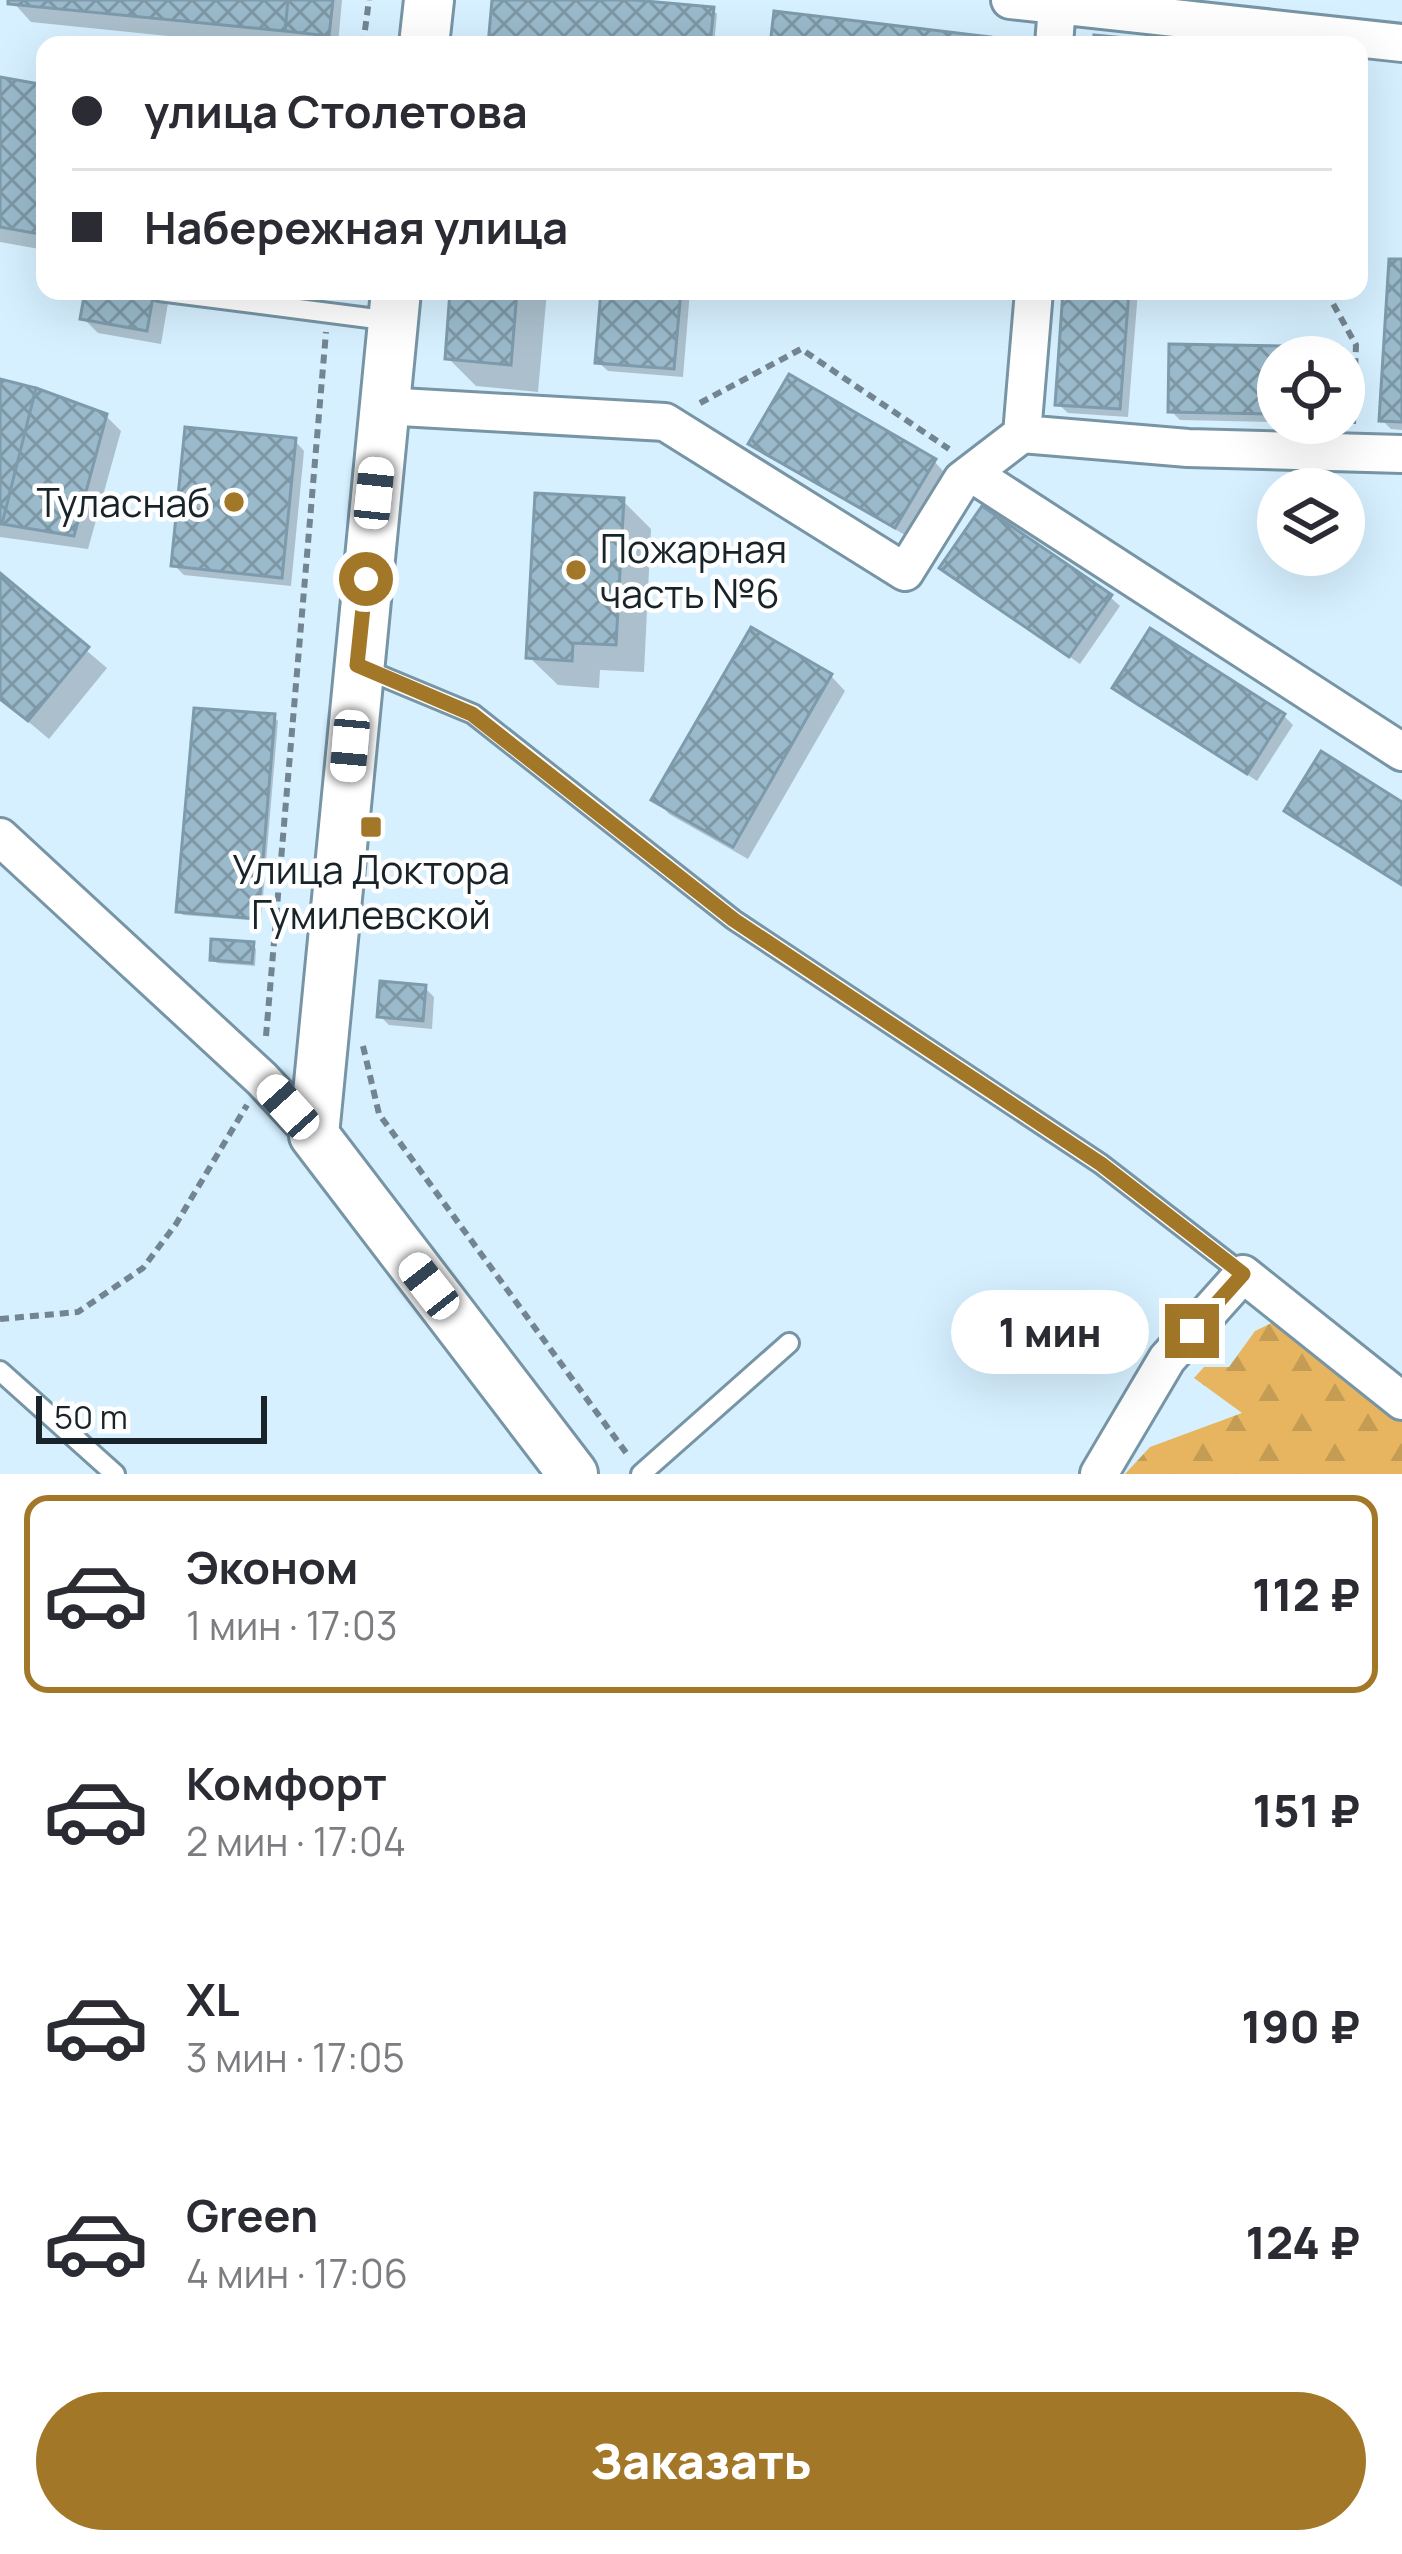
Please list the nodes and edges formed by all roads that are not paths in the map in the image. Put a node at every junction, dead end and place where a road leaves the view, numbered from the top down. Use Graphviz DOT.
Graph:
graph roads {
  1 [pos="429,0"];
  2 [pos="1010,0"];
  3 [pos="1057,5"];
  4 [pos="425,36"];
  5 [pos="1055,36"];
  6 [pos="1331,36"];
  7 [pos="1368,40"];
  8 [pos="1402,44"];
  9 [pos="225,300"];
  10 [pos="1033,300"];
  11 [pos="394,306"];
  12 [pos="383,406"];
  13 [pos="1022,434"];
  14 [pos="1402,454"];
  15 [pos="974,470"];
  16 [pos="357,665"];
  17 [pos="1402,752"];
  18 [pos="0,836"];
  19 [pos="314,1136"];
  20 [pos="1243,1274"];
  21 [pos="789,1343"];
  22 [pos="0,1371"];
  23 [pos="1402,1401"];
  24 [pos="115,1474"];
  25 [pos="573,1474"];
  26 [pos="641,1474"];
  27 [pos="1100,1474"];
  1 -- 4 [label="main road"];
  2 -- 3 [label="street"];
  3 -- 5 [label="street"];
  3 -- 6 [label="street"];
  7 -- 8 [label="street"];
  9 -- 11 [label="lane"];
  10 -- 13 [label="street"];
  11 -- 12 [label="main road"];
  12 -- 15 [label="street"];
  12 -- 16 [label="main road"];
  13 -- 14 [label="street"];
  13 -- 15 [label="street"];
  15 -- 17 [label="street"];
  16 -- 19 [label="main road"];
  16 -- 20 [label="lane"];
  18 -- 19 [label="street"];
  19 -- 25 [label="main road"];
  20 -- 23 [label="street"];
  20 -- 27 [label="street"];
  21 -- 26 [label="lane"];
  22 -- 24 [label="lane"];
}
